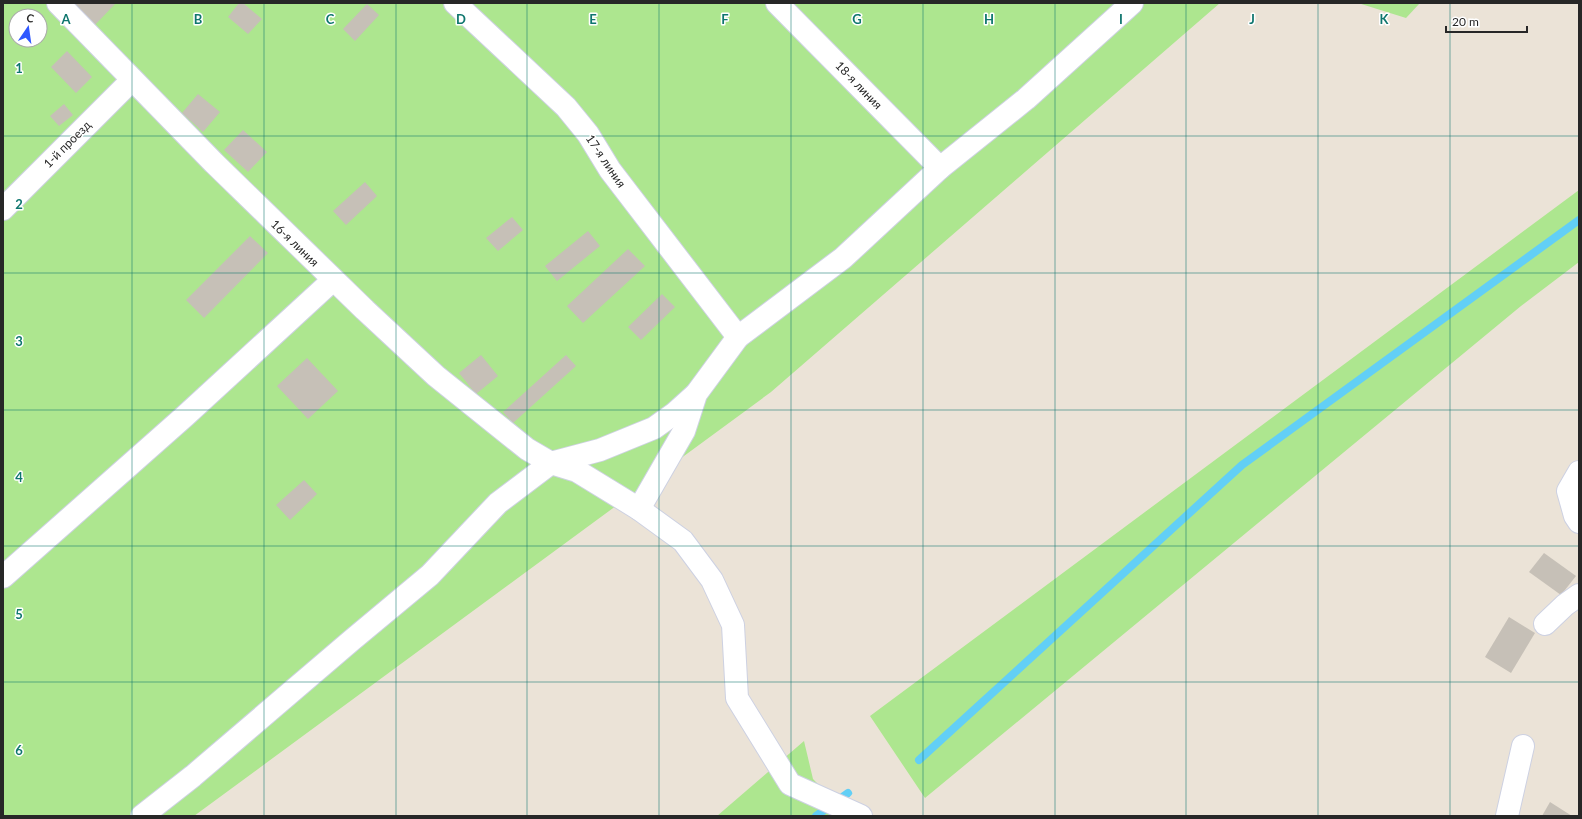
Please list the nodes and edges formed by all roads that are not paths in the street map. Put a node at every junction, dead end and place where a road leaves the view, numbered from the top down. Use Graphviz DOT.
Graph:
graph roads {
  1 [pos="58,3"];
  2 [pos="455,3"];
  3 [pos="777,3"];
  4 [pos="1132,3"];
  5 [pos="132,80"];
  6 [pos="940,168"];
  7 [pos="3,209"];
  8 [pos="333,280"];
  9 [pos="738,337"];
  10 [pos="696,394"];
  11 [pos="550,463"];
  12 [pos="1579,472"];
  13 [pos="639,509"];
  14 [pos="1579,522"];
  15 [pos="3,576"];
  16 [pos="1579,595"];
  17 [pos="1545,624"];
  18 [pos="1523,746"];
  19 [pos="142,816"];
  20 [pos="861,816"];
  21 [pos="1507,816"];
  1 -- 5 [label="street, 16-я линия"];
  2 -- 9 [label="street, 17-я линия"];
  3 -- 6 [label="street, 18-я линия"];
  4 -- 6 [label="street"];
  5 -- 7 [label="street, 1-й проезд"];
  5 -- 8 [label="street, 16-я линия"];
  6 -- 9 [label="street"];
  8 -- 11 [label="street, 16-я линия"];
  8 -- 15 [label="street"];
  9 -- 10 [label="street"];
  10 -- 11 [label="street"];
  10 -- 13 [label="street"];
  11 -- 13 [label="street, 16-я линия"];
  11 -- 19 [label="street"];
  12 -- 14 [label="street"];
  13 -- 20 [label="street, 16-я линия"];
  16 -- 17 [label="street"];
  18 -- 21 [label="street"];
}
